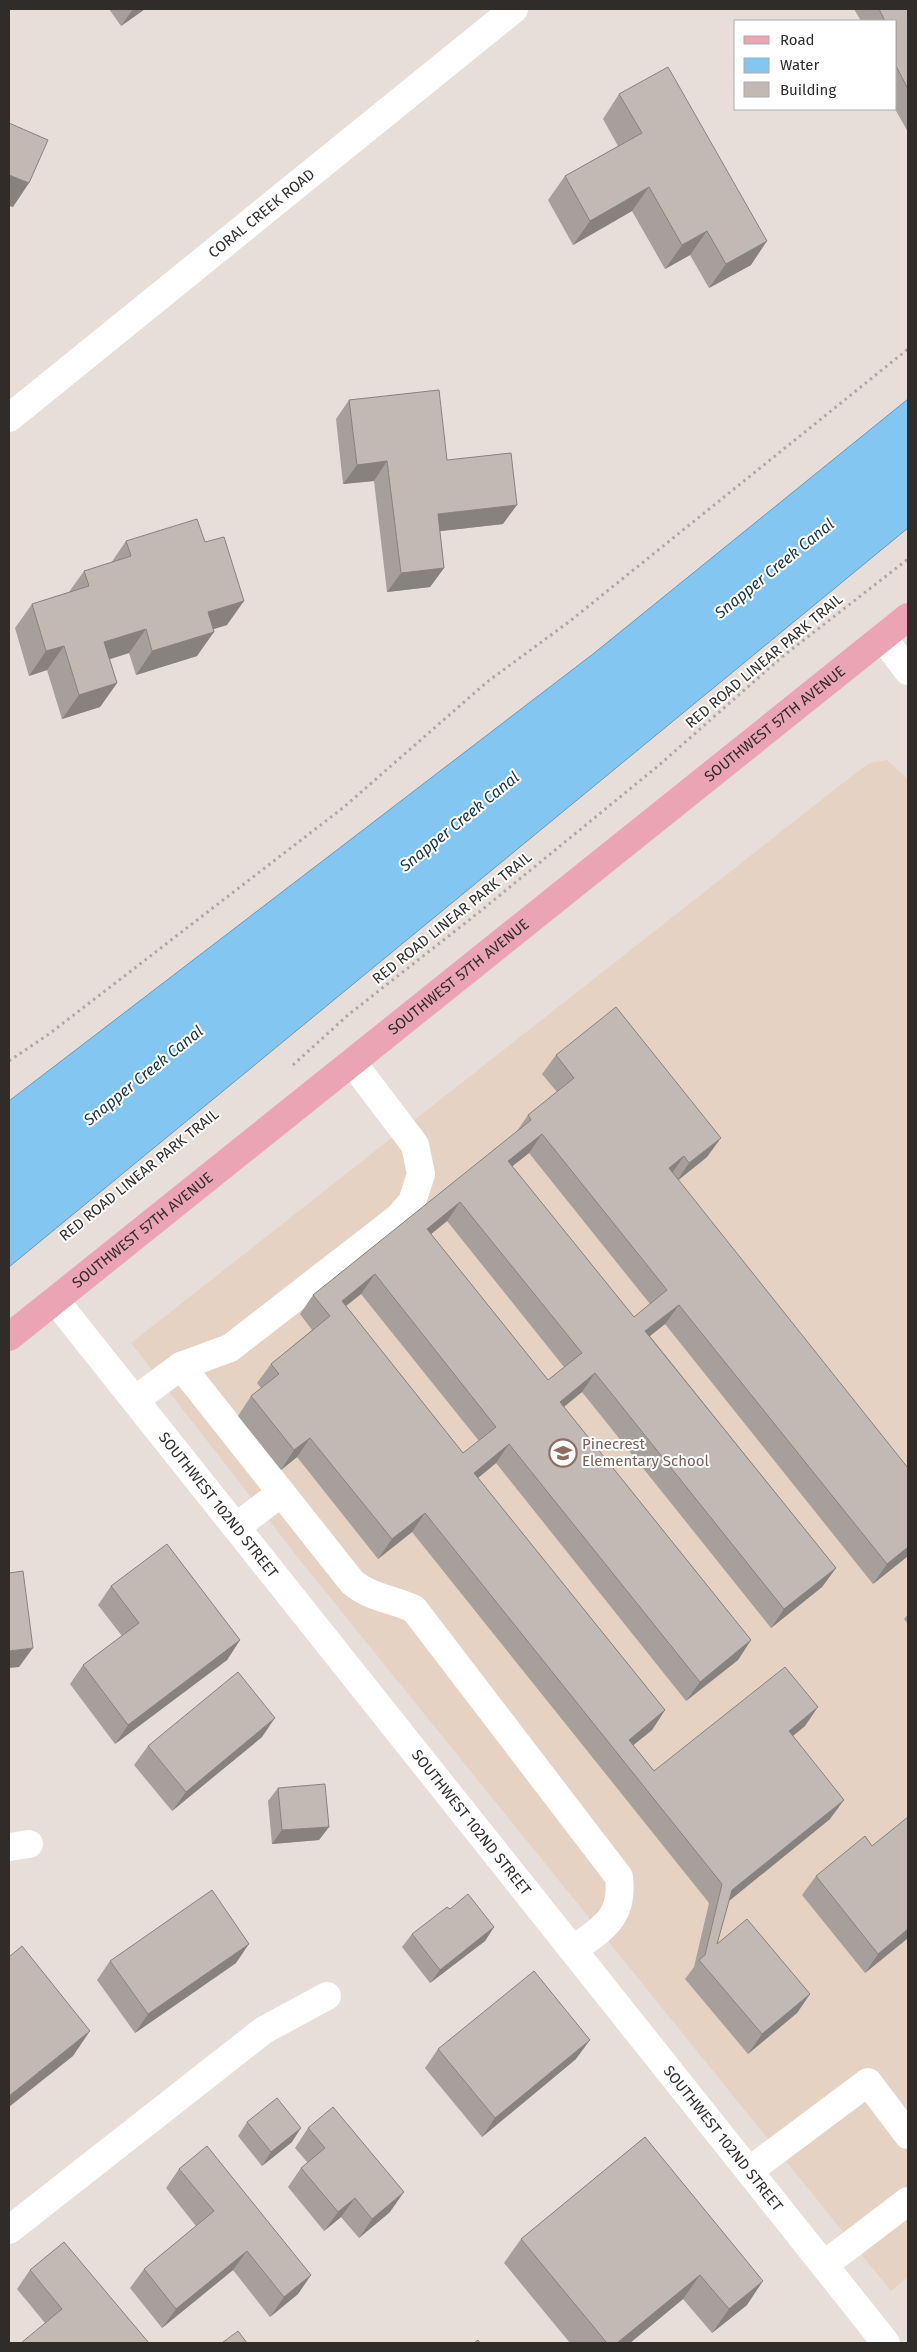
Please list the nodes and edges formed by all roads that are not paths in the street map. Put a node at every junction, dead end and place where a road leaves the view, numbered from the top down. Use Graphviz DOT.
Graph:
graph roads {
  1 [pos="514,9"];
  2 [pos="9,418"];
  3 [pos="908,617"];
  4 [pos="882,638"];
  5 [pos="908,671"];
  6 [pos="352,1062"];
  7 [pos="55,1300"];
  8 [pos="9,1337"];
  9 [pos="181,1366"];
  10 [pos="135,1400"];
  11 [pos="281,1493"];
  12 [pos="236,1527"];
  13 [pos="573,1950"];
  14 [pos="327,1996"];
  15 [pos="908,2135"];
  16 [pos="749,2171"];
  17 [pos="908,2201"];
  18 [pos="9,2230"];
  19 [pos="824,2265"];
  20 [pos="886,2343"];
  1 -- 2 [label="street, CORAL CREEK ROAD"];
  3 -- 4 [label="main road, SOUTHWEST 57TH AVENUE"];
  4 -- 5 [label="street"];
  4 -- 6 [label="main road, SOUTHWEST 57TH AVENUE"];
  6 -- 7 [label="main road, SOUTHWEST 57TH AVENUE"];
  6 -- 9 [label="street"];
  7 -- 8 [label="main road, SOUTHWEST 57TH AVENUE"];
  7 -- 10 [label="street, SOUTHWEST 102ND STREET"];
  9 -- 10 [label="street"];
  9 -- 11 [label="street"];
  10 -- 12 [label="street, SOUTHWEST 102ND STREET"];
  11 -- 12 [label="street"];
  11 -- 13 [label="street"];
  12 -- 13 [label="street, SOUTHWEST 102ND STREET"];
  13 -- 16 [label="street, SOUTHWEST 102ND STREET"];
  14 -- 18 [label="street"];
  15 -- 16 [label="street"];
  16 -- 19 [label="street, SOUTHWEST 102ND STREET"];
  17 -- 19 [label="street"];
  19 -- 20 [label="street, SOUTHWEST 102ND STREET"];
}
